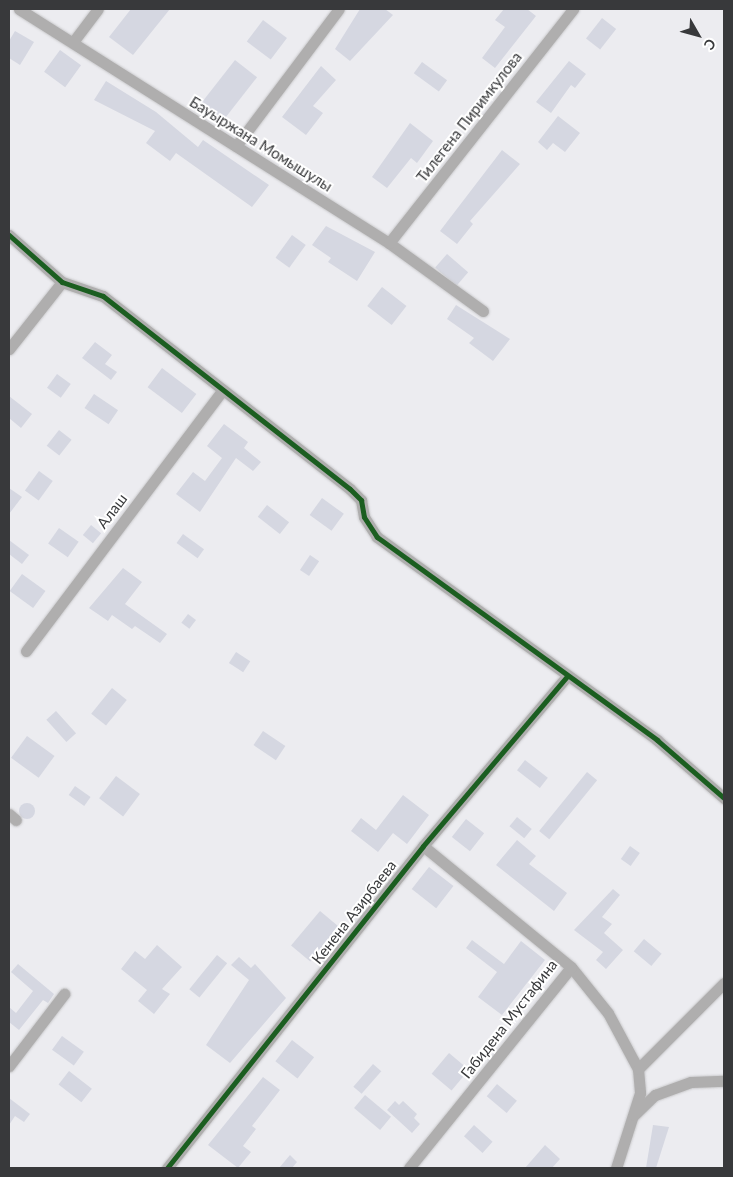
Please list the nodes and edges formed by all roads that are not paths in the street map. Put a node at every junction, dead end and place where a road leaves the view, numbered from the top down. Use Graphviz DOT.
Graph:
graph roads {
  1 [pos="18,9"];
  2 [pos="98,9"];
  3 [pos="340,9"];
  4 [pos="573,9"];
  5 [pos="73,42"];
  6 [pos="236,146"];
  7 [pos="9,235"];
  8 [pos="389,243"];
  9 [pos="62,282"];
  10 [pos="483,311"];
  11 [pos="9,349"];
  12 [pos="223,390"];
  13 [pos="26,651"];
  14 [pos="566,676"];
  15 [pos="724,798"];
  16 [pos="422,846"];
  17 [pos="572,967"];
  18 [pos="724,983"];
  19 [pos="64,994"];
  20 [pos="9,1066"];
  21 [pos="638,1069"];
  22 [pos="724,1081"];
  23 [pos="633,1116"];
  24 [pos="167,1168"];
  25 [pos="410,1168"];
  26 [pos="616,1168"];
  1 -- 5 [label="street, Бауыржана Момышулы"];
  2 -- 5 [label="street"];
  3 -- 6 [label="street"];
  4 -- 8 [label="street, Тилегена Пиримкулова"];
  5 -- 6 [label="street, Бауыржана Момышулы"];
  6 -- 8 [label="street, Бауыржана Момышулы"];
  7 -- 9 [label="street"];
  8 -- 10 [label="street, Бауыржана Момышулы"];
  9 -- 11 [label="street"];
  9 -- 12 [label="street"];
  12 -- 13 [label="street, Алаш"];
  12 -- 14 [label="street"];
  14 -- 15 [label="street"];
  14 -- 16 [label="street, Кенена Азирбаева"];
  16 -- 17 [label="street, Габидена Мустафина"];
  16 -- 24 [label="street, Кенена Азирбаева"];
  17 -- 21 [label="street"];
  17 -- 25 [label="street, Габидена Мустафина"];
  18 -- 21 [label="street"];
  19 -- 20 [label="street"];
  21 -- 23 [label="street"];
  22 -- 23 [label="street"];
  23 -- 26 [label="street"];
}
